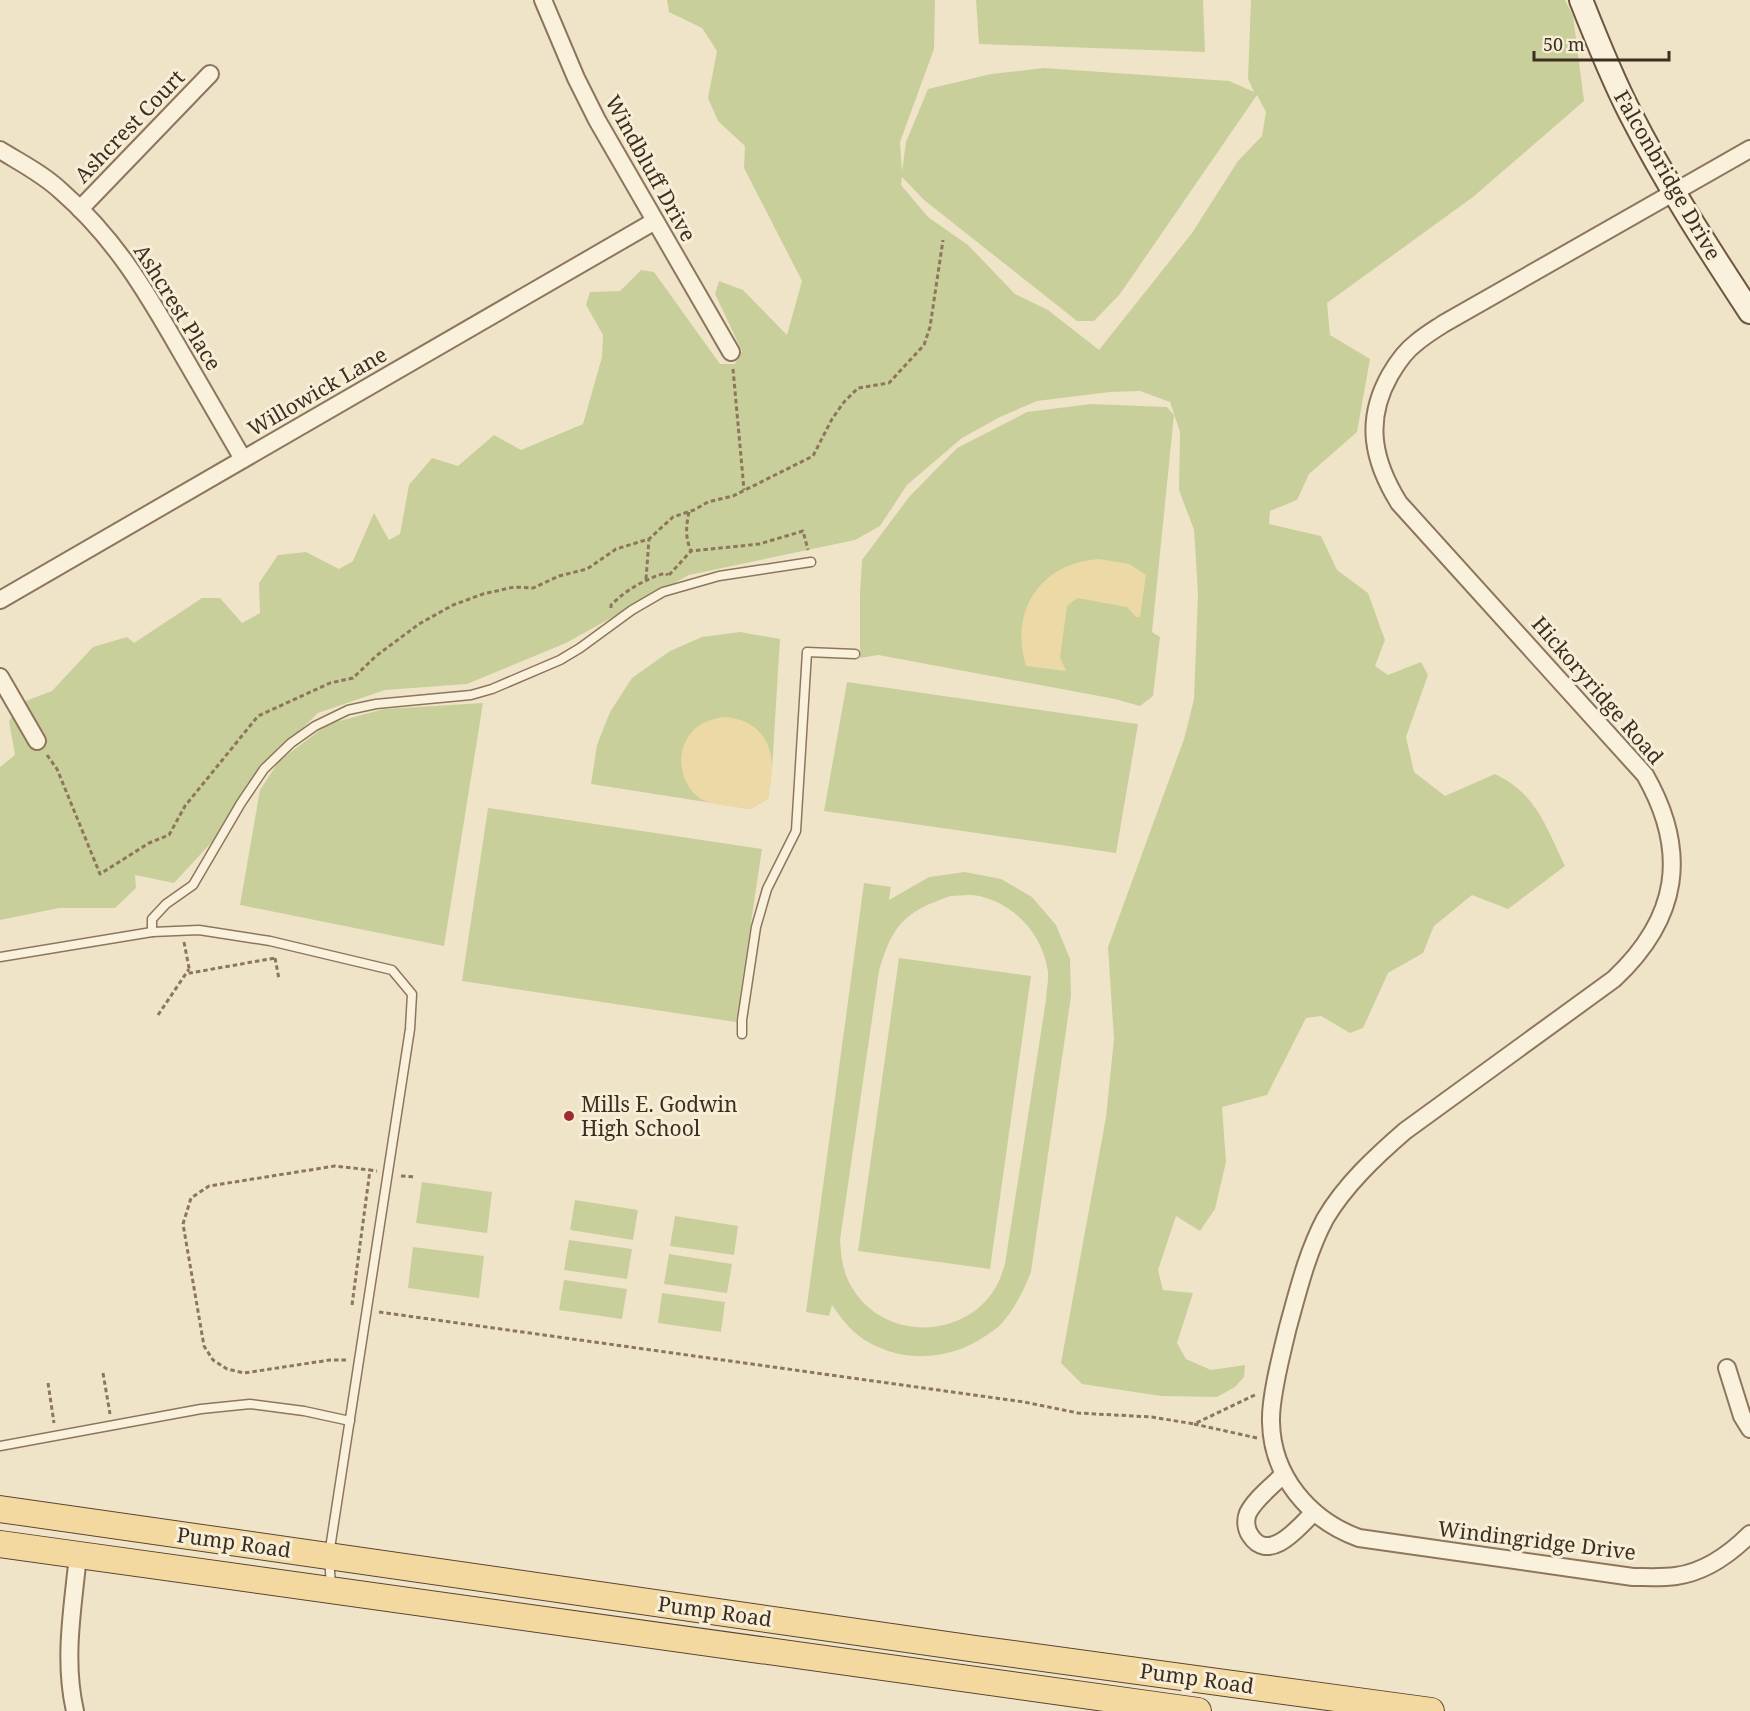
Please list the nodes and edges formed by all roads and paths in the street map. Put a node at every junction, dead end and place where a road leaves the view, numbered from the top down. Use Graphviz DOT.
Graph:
graph roads {
  1 [pos="543,0"];
  2 [pos="1581,0"];
  3 [pos="210,74"];
  4 [pos="1750,149"];
  5 [pos="0,150"];
  6 [pos="1675,192"];
  7 [pos="80,209"];
  8 [pos="656,221"];
  9 [pos="943,240"];
  10 [pos="1750,312"];
  11 [pos="731,352"];
  12 [pos="243,459"];
  13 [pos="744,490"];
  14 [pos="689,512"];
  15 [pos="649,539"];
  16 [pos="692,551"];
  17 [pos="811,562"];
  18 [pos="669,575"];
  19 [pos="646,579"];
  20 [pos="0,600"];
  21 [pos="855,654"];
  22 [pos="0,677"];
  23 [pos="37,741"];
  24 [pos="182,931"];
  25 [pos="152,932"];
  26 [pos="273,941"];
  27 [pos="0,957"];
  28 [pos="275,958"];
  29 [pos="189,968"];
  30 [pos="279,979"];
  31 [pos="158,1015"];
  32 [pos="742,1034"];
  33 [pos="370,1170"];
  34 [pos="388,1173"];
  35 [pos="415,1177"];
  36 [pos="367,1311"];
  37 [pos="346,1360"];
  38 [pos="1727,1368"];
  39 [pos="103,1373"];
  40 [pos="48,1383"];
  41 [pos="1276,1385"];
  42 [pos="110,1416"];
  43 [pos="350,1421"];
  44 [pos="1194,1424"];
  45 [pos="54,1425"];
  46 [pos="1750,1429"];
  47 [pos="1273,1441"];
  48 [pos="0,1446"];
  49 [pos="1283,1475"];
  50 [pos="1298,1496"];
  51 [pos="0,1509"];
  52 [pos="1314,1512"];
  53 [pos="1750,1534"];
  54 [pos="0,1544"];
  55 [pos="78,1555"];
  56 [pos="329,1555"];
  57 [pos="331,1590"];
  58 [pos="75,1711"];
  59 [pos="1198,1711"];
  60 [pos="1431,1711"];
  1 -- 8 [label="street, Windbluff Drive"];
  2 -- 6 [label="street, Falconbridge Drive"];
  3 -- 7 [label="street, Ashcrest Court"];
  4 -- 6 [label="street, Hickoryridge Road"];
  5 -- 7 [label="street, Ashcrest Place"];
  6 -- 10 [label="street, Falconbridge Drive"];
  6 -- 41 [label="street, Hickoryridge Road"];
  7 -- 12 [label="street, Ashcrest Place"];
  8 -- 11 [label="street, Windbluff Drive"];
  8 -- 12 [label="street, Willowick Lane"];
  9 -- 13 [label="path"];
  11 -- 13 [label="path"];
  12 -- 20 [label="street, Willowick Lane"];
  13 -- 14 [label="path"];
  14 -- 15 [label="path"];
  14 -- 16 [label="path"];
  15 -- 19 [label="path"];
  15 -- 23 [label="path"];
  16 -- 17 [label="path"];
  16 -- 18 [label="path"];
  17 -- 25 [label="lane"];
  21 -- 32 [label="lane"];
  22 -- 23 [label="street"];
  24 -- 25 [label="lane"];
  24 -- 26 [label="lane"];
  24 -- 29 [label="path"];
  25 -- 27 [label="lane"];
  26 -- 28 [label="path"];
  26 -- 34 [label="lane"];
  28 -- 29 [label="path"];
  28 -- 30 [label="path"];
  29 -- 31 [label="path"];
  33 -- 34 [label="path"];
  33 -- 36 [label="path"];
  33 -- 37 [label="path"];
  34 -- 35 [label="path"];
  34 -- 36 [label="lane"];
  36 -- 43 [label="lane"];
  36 -- 44 [label="path"];
  38 -- 46 [label="street"];
  39 -- 42 [label="path"];
  40 -- 45 [label="path"];
  41 -- 44 [label="path"];
  41 -- 47 [label="street, Hickoryridge Road"];
  43 -- 48 [label="lane"];
  43 -- 56 [label="lane"];
  44 -- 47 [label="path"];
  47 -- 49 [label="street, Hickoryridge Road"];
  49 -- 50 [label="street, Hickoryridge Road"];
  49 -- 52 [label="street"];
  50 -- 52 [label="street, Windingridge Drive"];
  51 -- 56 [label="main road, Pump Road"];
  52 -- 53 [label="street, Windingridge Drive"];
  54 -- 55 [label="main road, Pump Road"];
  55 -- 57 [label="main road, Pump Road"];
  55 -- 58 [label="street"];
  56 -- 57 [label="lane"];
  56 -- 60 [label="main road, Pump Road"];
  57 -- 59 [label="main road, Pump Road"];
}
